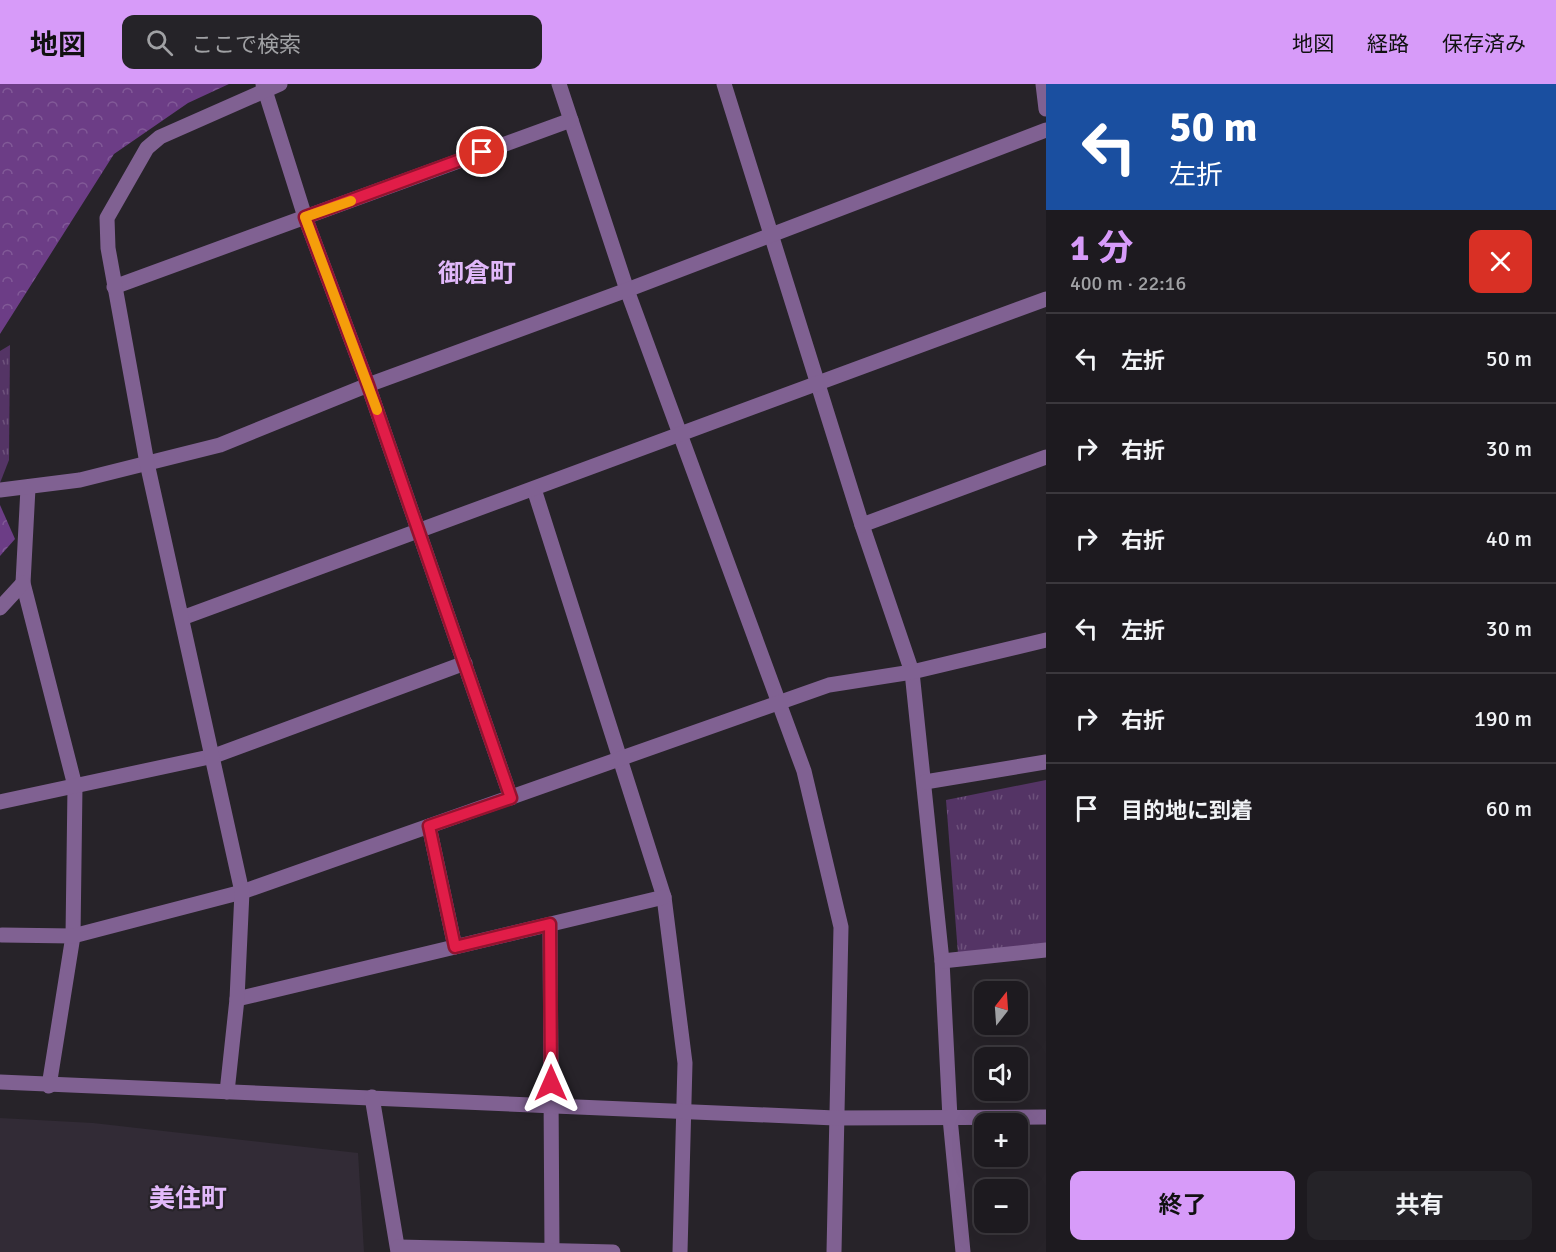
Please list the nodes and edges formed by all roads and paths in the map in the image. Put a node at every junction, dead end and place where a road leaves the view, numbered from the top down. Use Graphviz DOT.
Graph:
graph roads {
  1 [pos="280,84"];
  2 [pos="559,84"];
  3 [pos="724,84"];
  4 [pos="1043,84"];
  5 [pos="263,87"];
  6 [pos="1046,109"];
  7 [pos="571,120"];
  8 [pos="1046,130"];
  9 [pos="305,217"];
  10 [pos="772,235"];
  11 [pos="114,287"];
  12 [pos="627,290"];
  13 [pos="1046,299"];
  14 [pos="818,383"];
  15 [pos="368,385"];
  16 [pos="680,434"];
  17 [pos="1046,457"];
  18 [pos="147,463"];
  19 [pos="28,488"];
  20 [pos="534,489"];
  21 [pos="0,490"];
  22 [pos="862,525"];
  23 [pos="419,531"];
  24 [pos="23,584"];
  25 [pos="0,608"];
  26 [pos="182,618"];
  27 [pos="1046,640"];
  28 [pos="465,663"];
  29 [pos="912,672"];
  30 [pos="778,701"];
  31 [pos="214,756"];
  32 [pos="621,758"];
  33 [pos="1046,762"];
  34 [pos="925,782"];
  35 [pos="75,786"];
  36 [pos="511,798"];
  37 [pos="0,802"];
  38 [pos="429,826"];
  39 [pos="242,892"];
  40 [pos="664,897"];
  41 [pos="550,924"];
  42 [pos="1,933"];
  43 [pos="73,936"];
  44 [pos="455,947"];
  45 [pos="1046,950"];
  46 [pos="942,961"];
  47 [pos="237,999"];
  48 [pos="0,1082"];
  49 [pos="49,1086"];
  50 [pos="227,1092"];
  51 [pos="372,1097"];
  52 [pos="551,1105"];
  53 [pos="683,1111"];
  54 [pos="1046,1117"];
  55 [pos="835,1118"];
  56 [pos="950,1118"];
  57 [pos="398,1250"];
  58 [pos="552,1251"];
  59 [pos="614,1252"];
  60 [pos="680,1252"];
  61 [pos="834,1252"];
  62 [pos="963,1252"];
  1 -- 5 [label="street"];
  2 -- 7 [label="street"];
  3 -- 10 [label="street"];
  4 -- 6 [label="street"];
  5 -- 9 [label="street"];
  5 -- 11 [label="street"];
  7 -- 9 [label="street"];
  7 -- 12 [label="street"];
  8 -- 10 [label="street"];
  9 -- 11 [label="street"];
  9 -- 15 [label="street"];
  10 -- 12 [label="street"];
  10 -- 14 [label="street"];
  11 -- 18 [label="street"];
  12 -- 15 [label="street"];
  12 -- 16 [label="street"];
  13 -- 14 [label="street"];
  14 -- 16 [label="street"];
  14 -- 22 [label="street"];
  15 -- 18 [label="street"];
  15 -- 23 [label="street"];
  16 -- 20 [label="street"];
  16 -- 30 [label="street"];
  17 -- 22 [label="street"];
  18 -- 19 [label="street"];
  18 -- 26 [label="street"];
  19 -- 21 [label="street"];
  19 -- 24 [label="street"];
  20 -- 23 [label="street"];
  20 -- 32 [label="street"];
  22 -- 29 [label="street"];
  23 -- 26 [label="street"];
  23 -- 28 [label="street"];
  24 -- 25 [label="street"];
  24 -- 35 [label="street"];
  26 -- 31 [label="street"];
  27 -- 29 [label="street"];
  28 -- 31 [label="street"];
  28 -- 36 [label="street"];
  29 -- 30 [label="street"];
  29 -- 34 [label="street"];
  30 -- 32 [label="street"];
  30 -- 55 [label="street"];
  31 -- 35 [label="street"];
  31 -- 39 [label="street"];
  32 -- 36 [label="street"];
  32 -- 40 [label="street"];
  33 -- 34 [label="street"];
  34 -- 46 [label="street"];
  35 -- 37 [label="street"];
  35 -- 43 [label="street"];
  36 -- 38 [label="street"];
  38 -- 39 [label="street"];
  38 -- 44 [label="street"];
  39 -- 43 [label="street"];
  39 -- 47 [label="street"];
  40 -- 41 [label="street"];
  40 -- 53 [label="street"];
  41 -- 44 [label="street"];
  41 -- 52 [label="street"];
  42 -- 43 [label="street"];
  43 -- 49 [label="street"];
  44 -- 47 [label="street"];
  45 -- 46 [label="street"];
  46 -- 56 [label="street"];
  47 -- 50 [label="street"];
  48 -- 49 [label="street"];
  49 -- 50 [label="street"];
  50 -- 51 [label="street"];
  51 -- 52 [label="street"];
  51 -- 57 [label="street"];
  52 -- 53 [label="street"];
  52 -- 58 [label="street"];
  53 -- 55 [label="street"];
  53 -- 60 [label="street"];
  54 -- 56 [label="street"];
  55 -- 56 [label="street"];
  55 -- 61 [label="street"];
  56 -- 62 [label="street"];
  57 -- 58 [label="street"];
  58 -- 59 [label="street"];
}
